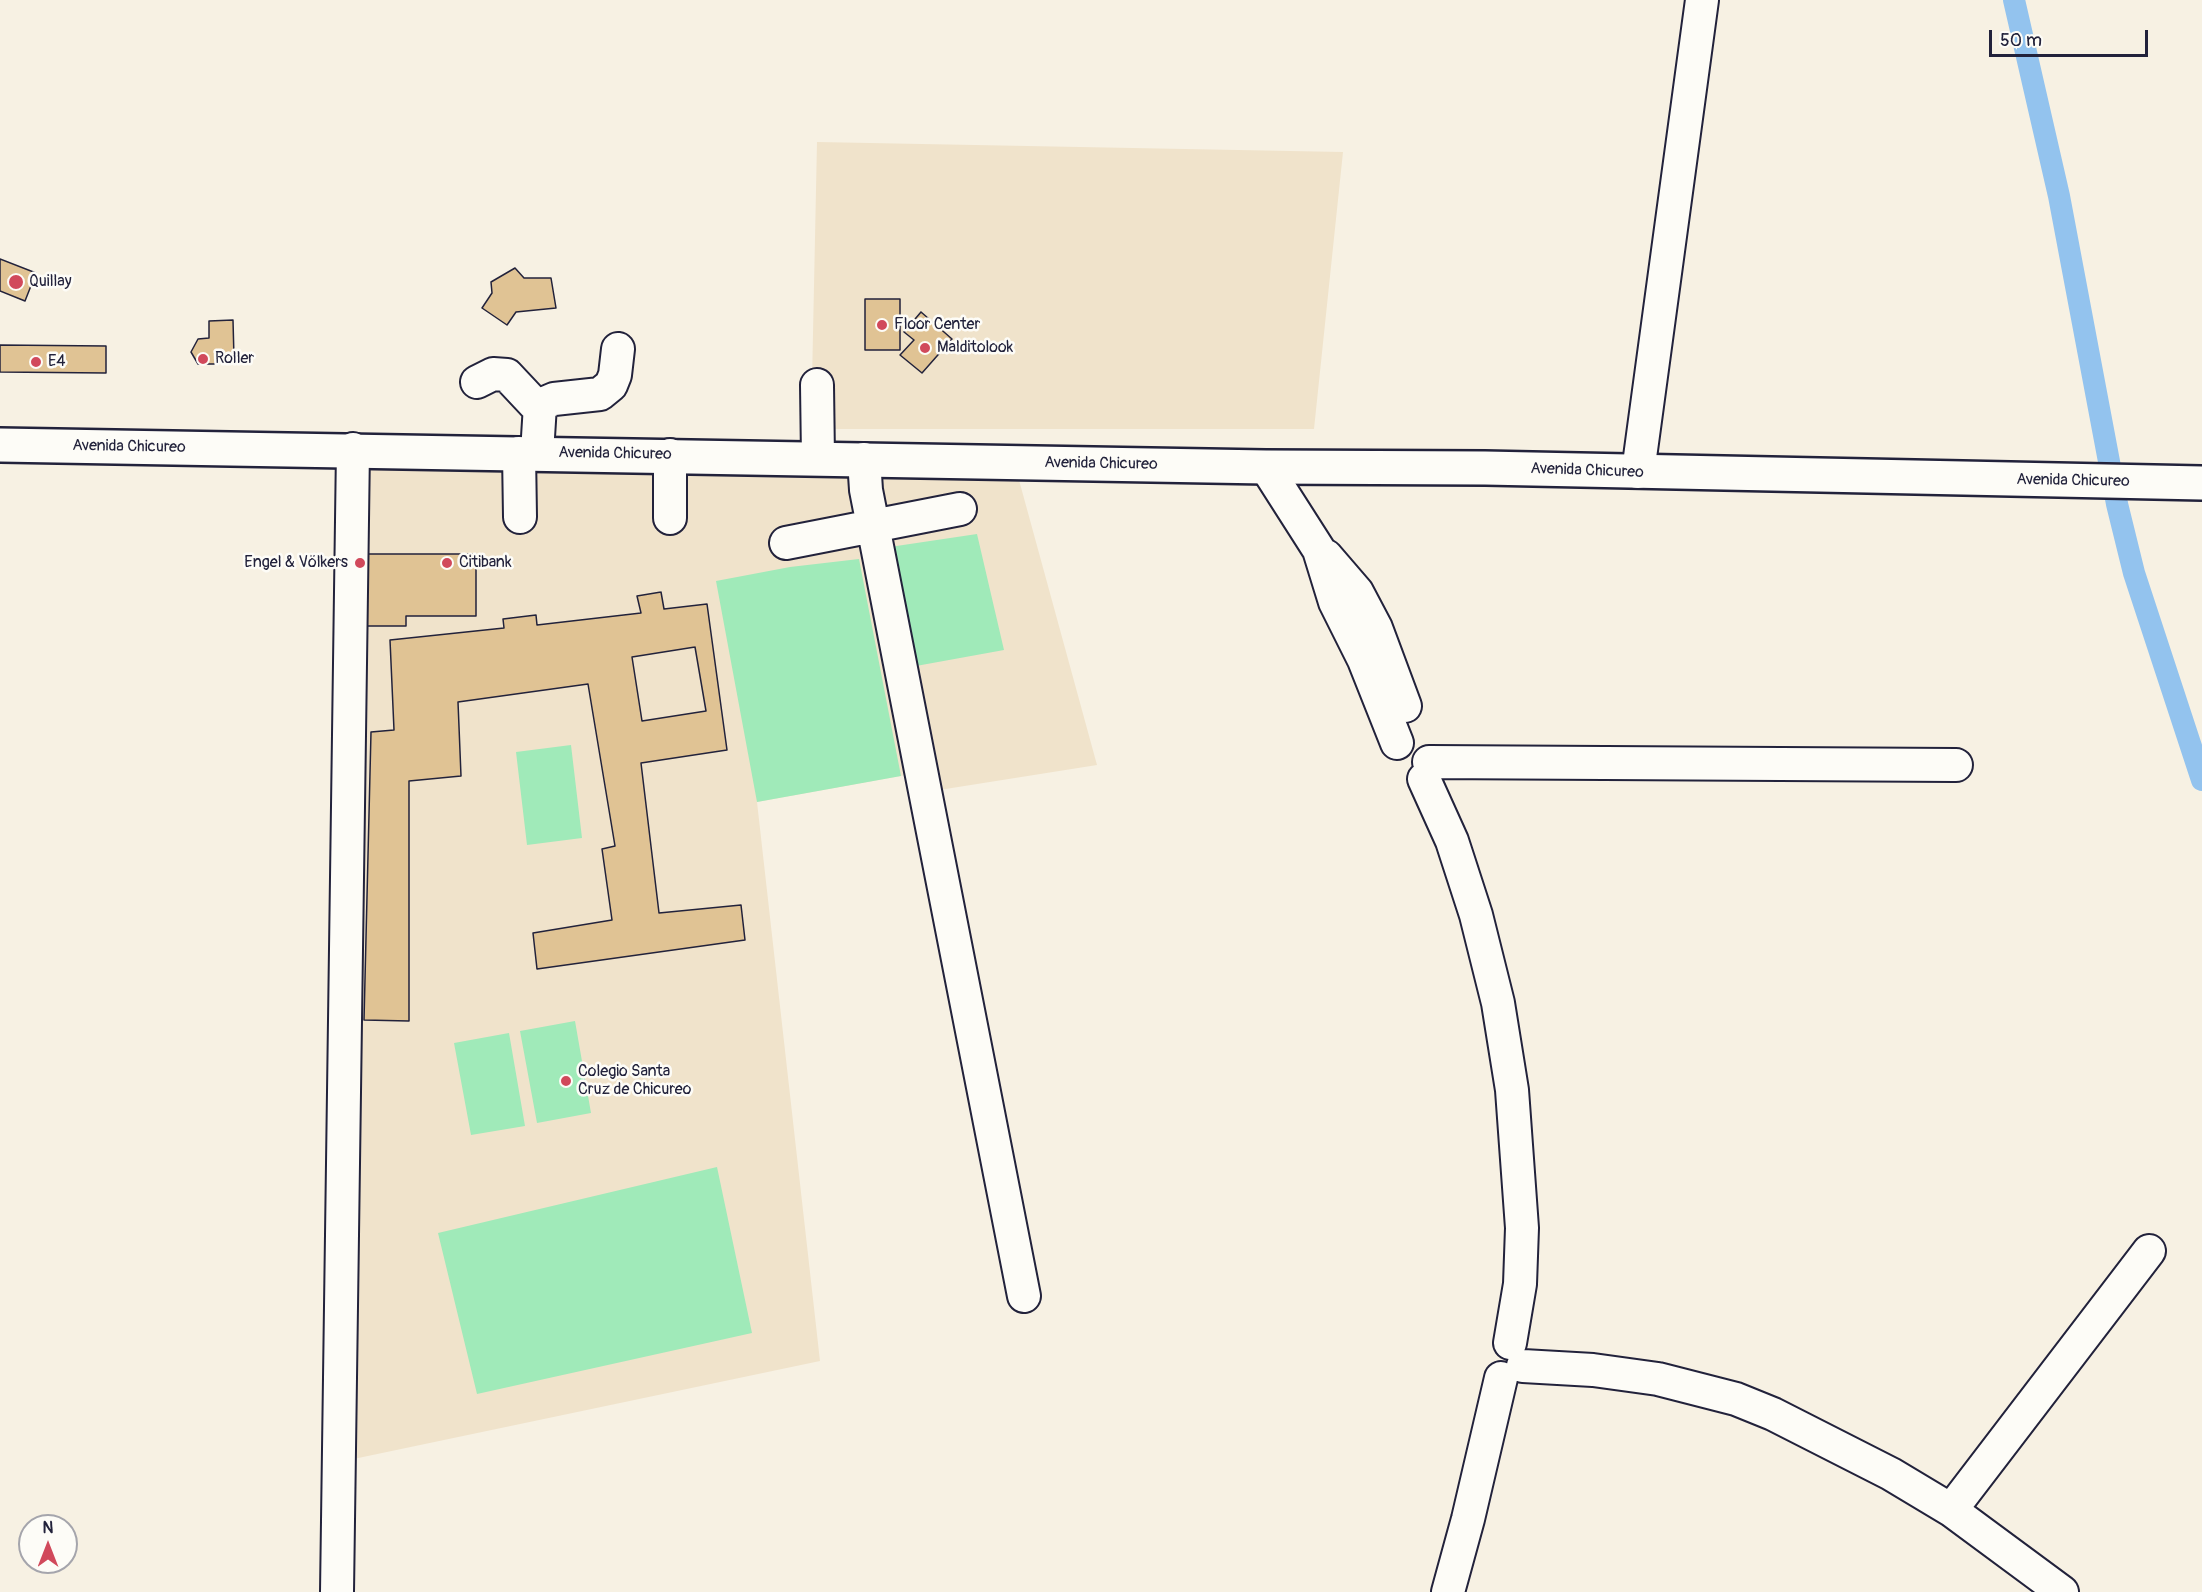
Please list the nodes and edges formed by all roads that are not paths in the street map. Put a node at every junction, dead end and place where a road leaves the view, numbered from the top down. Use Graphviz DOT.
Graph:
graph roads {
  1 [pos="1702,0"];
  2 [pos="618,349"];
  3 [pos="477,382"];
  4 [pos="817,386"];
  5 [pos="538,408"];
  6 [pos="0,446"];
  7 [pos="353,449"];
  8 [pos="528,453"];
  9 [pos="670,455"];
  10 [pos="818,458"];
  11 [pos="864,459"];
  12 [pos="1266,467"];
  13 [pos="1638,472"];
  14 [pos="2202,483"];
  15 [pos="960,509"];
  16 [pos="520,517"];
  17 [pos="670,518"];
  18 [pos="873,526"];
  19 [pos="786,543"];
  20 [pos="1417,755"];
  21 [pos="1956,765"];
  22 [pos="2149,1251"];
  23 [pos="1024,1296"];
  24 [pos="1511,1362"];
  25 [pos="1950,1510"];
  26 [pos="337,1592"];
  27 [pos="1448,1592"];
  28 [pos="2062,1592"];
  1 -- 13 [label="street"];
  2 -- 5 [label="street"];
  3 -- 5 [label="street"];
  4 -- 10 [label="street"];
  5 -- 8 [label="street"];
  6 -- 7 [label="main road, Avenida Chicureo"];
  7 -- 8 [label="main road, Avenida Chicureo"];
  7 -- 26 [label="street"];
  8 -- 9 [label="main road, Avenida Chicureo"];
  8 -- 16 [label="street"];
  9 -- 10 [label="main road, Avenida Chicureo"];
  9 -- 17 [label="street"];
  10 -- 11 [label="main road, Avenida Chicureo"];
  11 -- 12 [label="main road, Avenida Chicureo"];
  11 -- 18 [label="street"];
  12 -- 13 [label="main road, Avenida Chicureo"];
  12 -- 20 [label="street"];
  13 -- 14 [label="main road, Avenida Chicureo"];
  15 -- 18 [label="street"];
  18 -- 19 [label="street"];
  18 -- 23 [label="street"];
  20 -- 21 [label="street"];
  20 -- 24 [label="street"];
  22 -- 25 [label="street"];
  24 -- 25 [label="street"];
  24 -- 27 [label="street"];
  25 -- 28 [label="street"];
}
